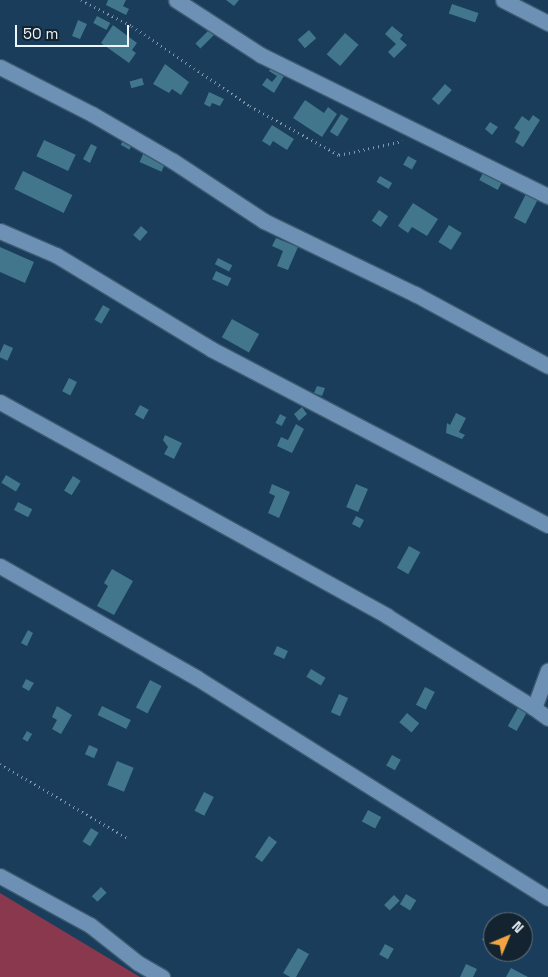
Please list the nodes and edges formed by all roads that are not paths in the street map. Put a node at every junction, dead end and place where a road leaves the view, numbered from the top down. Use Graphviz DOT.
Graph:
graph roads {
  1 [pos="176,0"];
  2 [pos="503,0"];
  3 [pos="548,23"];
  4 [pos="0,67"];
  5 [pos="548,196"];
  6 [pos="0,231"];
  7 [pos="548,366"];
  8 [pos="0,402"];
  9 [pos="548,525"];
  10 [pos="0,566"];
  11 [pos="548,670"];
  12 [pos="534,708"];
  13 [pos="548,718"];
  14 [pos="0,876"];
  15 [pos="548,898"];
  16 [pos="162,977"];
  1 -- 5 [label="street"];
  2 -- 3 [label="street"];
  4 -- 7 [label="street"];
  6 -- 9 [label="street"];
  8 -- 12 [label="street"];
  10 -- 15 [label="street"];
  11 -- 12 [label="street"];
  12 -- 13 [label="street"];
  14 -- 16 [label="street"];
}
